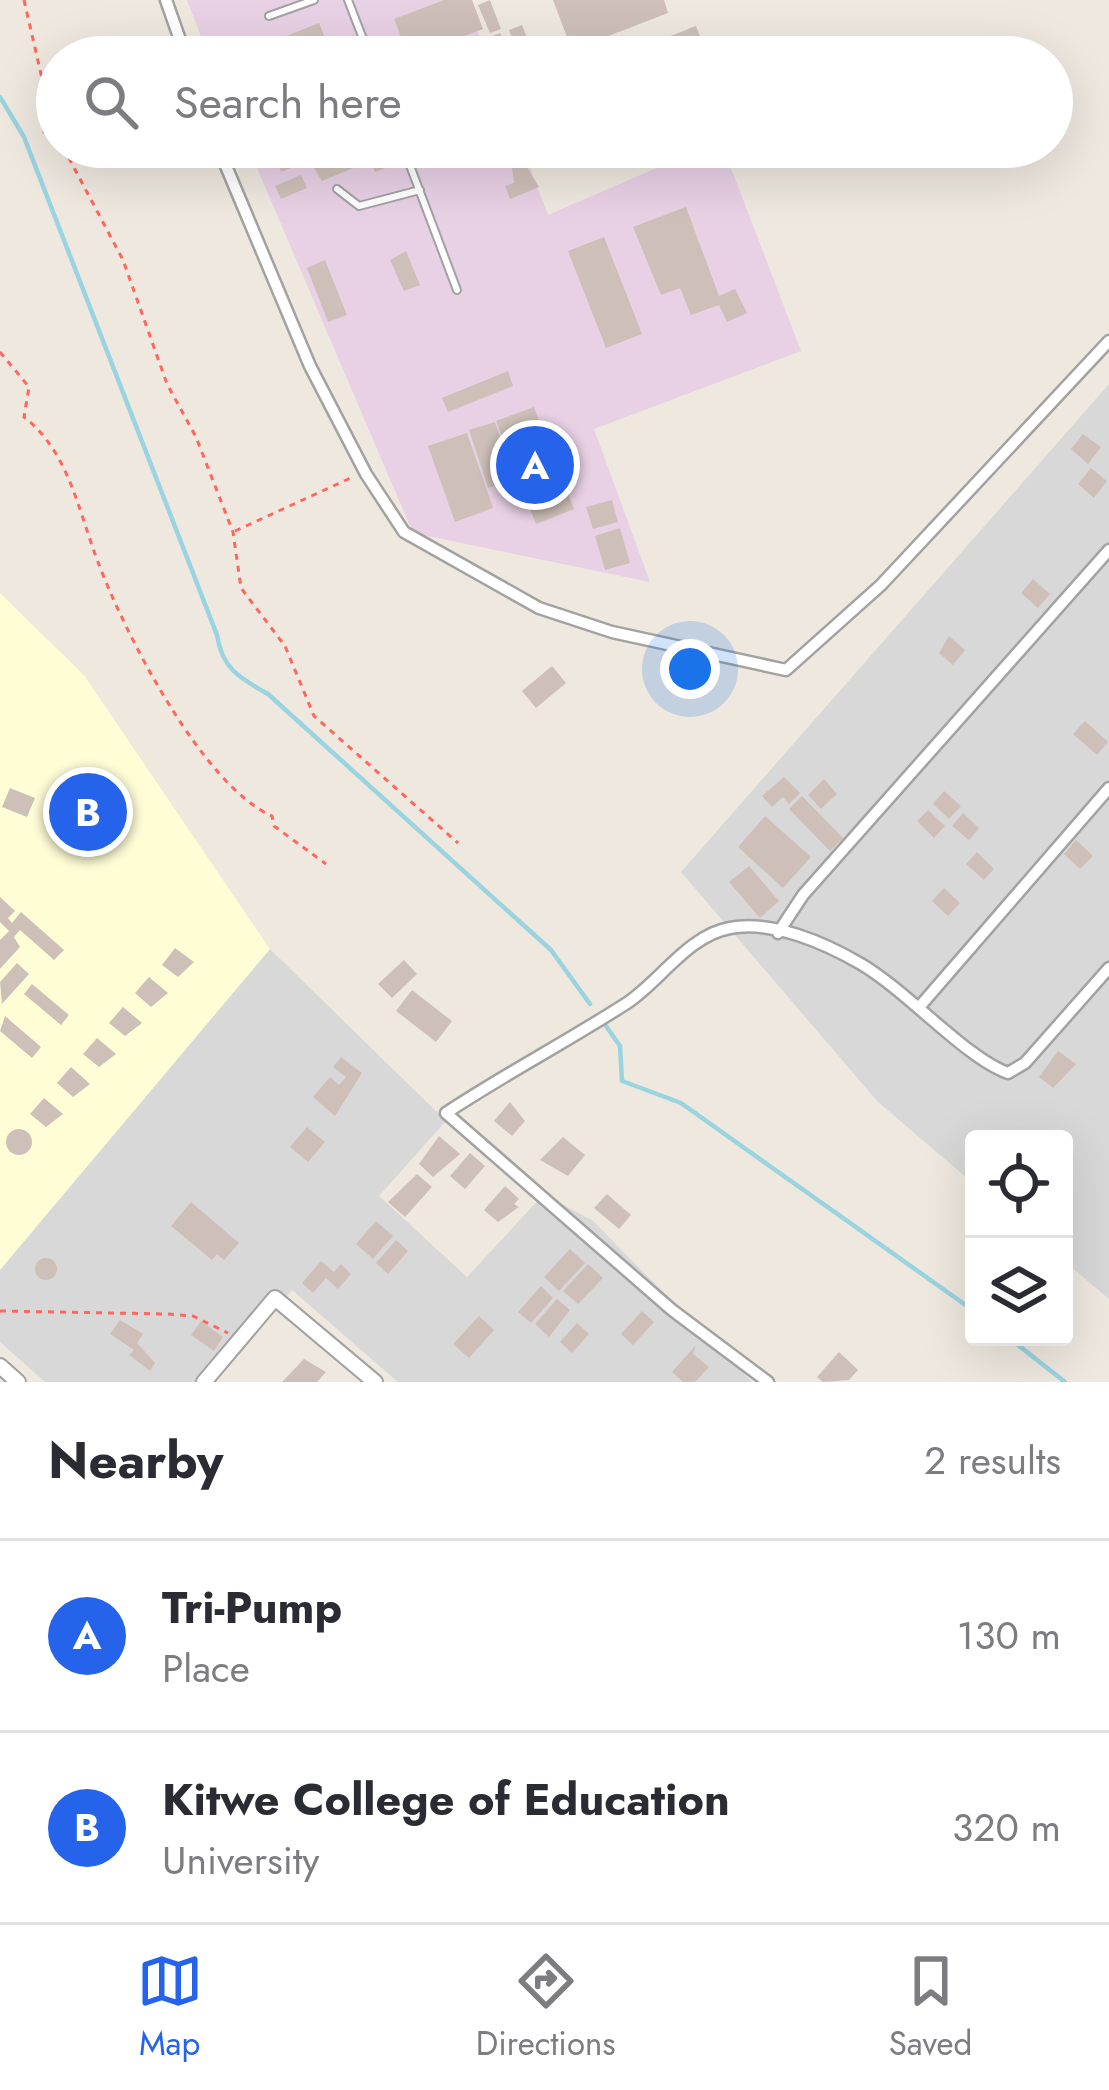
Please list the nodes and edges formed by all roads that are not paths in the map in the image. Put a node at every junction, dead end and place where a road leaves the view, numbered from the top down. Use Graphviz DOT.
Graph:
graph roads {
  1 [pos="166,0"];
  2 [pos="314,0"];
  3 [pos="348,0"];
  4 [pos="269,16"];
  5 [pos="179,36"];
  6 [pos="362,36"];
  7 [pos="227,168"];
  8 [pos="412,168"];
  9 [pos="338,188"];
  10 [pos="420,190"];
  11 [pos="457,290"];
  12 [pos="1109,341"];
  13 [pos="1109,550"];
  14 [pos="1109,788"];
  15 [pos="778,933"];
  16 [pos="1109,968"];
  17 [pos="921,1005"];
  18 [pos="0,1366"];
  19 [pos="18,1382"];
  20 [pos="204,1382"];
  21 [pos="375,1382"];
  22 [pos="768,1382"];
  1 -- 5 [label="street"];
  2 -- 4 [label="lane"];
  3 -- 6 [label="lane"];
  7 -- 12 [label="street"];
  8 -- 10 [label="lane"];
  9 -- 10 [label="lane"];
  10 -- 11 [label="lane"];
  13 -- 15 [label="street"];
  14 -- 17 [label="street"];
  15 -- 17 [label="street"];
  15 -- 22 [label="street"];
  16 -- 17 [label="street"];
  18 -- 19 [label="street"];
  20 -- 21 [label="street"];
}
